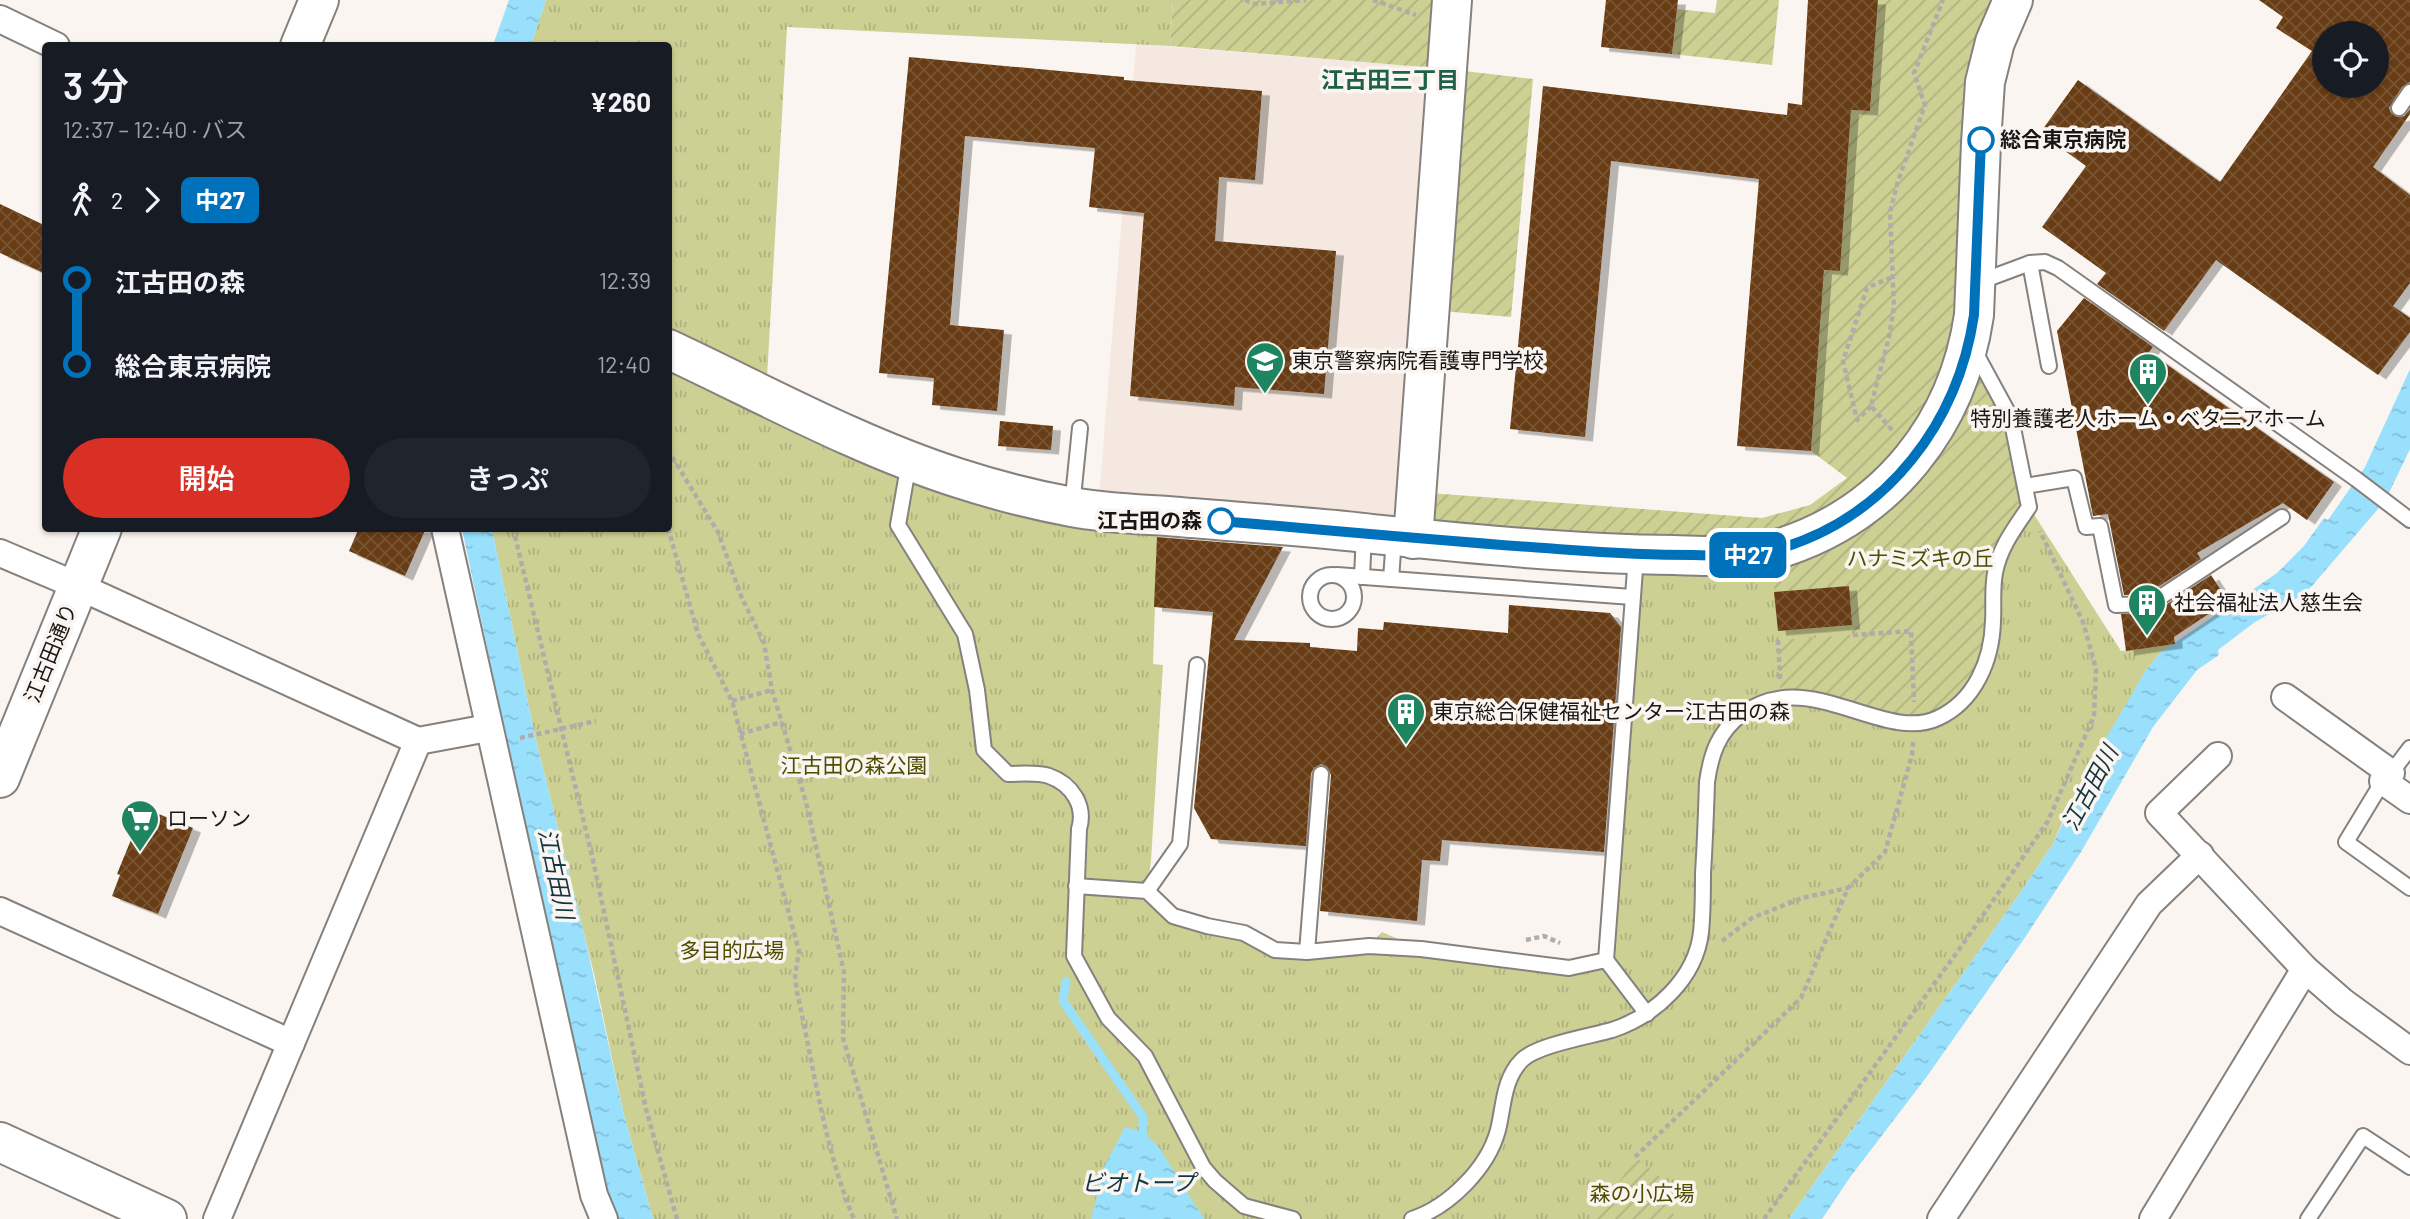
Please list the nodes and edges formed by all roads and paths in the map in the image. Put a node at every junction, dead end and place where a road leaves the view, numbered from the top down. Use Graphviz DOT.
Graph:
graph roads {
  1 [pos="319,0"];
  2 [pos="1245,0"];
  3 [pos="1306,0"];
  4 [pos="1373,0"];
  5 [pos="1943,0"];
  6 [pos="2013,0"];
  7 [pos="1451,14"];
  8 [pos="0,19"];
  9 [pos="48,42"];
  10 [pos="302,42"];
  11 [pos="2410,92"];
  12 [pos="2399,108"];
  13 [pos="2030,263"];
  14 [pos="1893,277"];
  15 [pos="1975,284"];
  16 [pos="1970,343"];
  17 [pos="672,351"];
  18 [pos="2049,366"];
  19 [pos="1871,406"];
  20 [pos="1080,428"];
  21 [pos="1916,455"];
  22 [pos="672,457"];
  23 [pos="909,460"];
  24 [pos="2025,486"];
  25 [pos="1072,507"];
  26 [pos="2282,517"];
  27 [pos="2410,520"];
  28 [pos="2036,521"];
  29 [pos="100,532"];
  30 [pos="446,532"];
  31 [pos="514,532"];
  32 [pos="669,532"];
  33 [pos="1391,536"];
  34 [pos="0,553"];
  35 [pos="1636,555"];
  36 [pos="1337,575"];
  37 [pos="1362,577"];
  38 [pos="1391,579"];
  39 [pos="78,586"];
  40 [pos="1632,597"];
  41 [pos="1853,635"];
  42 [pos="1778,640"];
  43 [pos="1198,665"];
  44 [pos="772,690"];
  45 [pos="2285,697"];
  46 [pos="1781,698"];
  47 [pos="732,701"];
  48 [pos="596,722"];
  49 [pos="782,722"];
  50 [pos="1915,724"];
  51 [pos="562,730"];
  52 [pos="740,734"];
  53 [pos="490,736"];
  54 [pos="418,741"];
  55 [pos="2410,748"];
  56 [pos="2218,756"];
  57 [pos="1321,774"];
  58 [pos="2387,777"];
  59 [pos="0,778"];
  60 [pos="2410,800"];
  61 [pos="2200,855"];
  62 [pos="1076,886"];
  63 [pos="1849,888"];
  64 [pos="2410,888"];
  65 [pos="1147,891"];
  66 [pos="0,911"];
  67 [pos="1307,952"];
  68 [pos="1606,960"];
  69 [pos="1692,963"];
  70 [pos="2305,970"];
  71 [pos="1647,1014"];
  72 [pos="2407,1042"];
  73 [pos="291,1043"];
  74 [pos="0,1142"];
  75 [pos="1635,1157"];
  76 [pos="2410,1167"];
  77 [pos="167,1219"];
  78 [pos="216,1219"];
  79 [pos="604,1219"];
  80 [pos="677,1219"];
  81 [pos="854,1219"];
  82 [pos="897,1219"];
  83 [pos="1293,1219"];
  84 [pos="1412,1219"];
  85 [pos="1763,1219"];
  86 [pos="1941,1219"];
  87 [pos="2153,1219"];
  88 [pos="2308,1219"];
  1 -- 10 [label="street"];
  2 -- 3 [label="path"];
  4 -- 7 [label="path"];
  5 -- 14 [label="path"];
  6 -- 15 [label="street"];
  7 -- 33 [label="street"];
  8 -- 9 [label="street"];
  11 -- 12 [label="lane"];
  13 -- 15 [label="lane"];
  13 -- 18 [label="lane"];
  13 -- 27 [label="lane"];
  14 -- 19 [label="path"];
  14 -- 19 [label="path"];
  15 -- 16 [label="street"];
  16 -- 21 [label="street"];
  16 -- 24 [label="lane"];
  17 -- 23 [label="street"];
  19 -- 21 [label="path"];
  20 -- 25 [label="lane"];
  21 -- 35 [label="street"];
  22 -- 44 [label="path"];
  23 -- 25 [label="street"];
  23 -- 62 [label="lane"];
  24 -- 26 [label="lane"];
  24 -- 50 [label="lane"];
  25 -- 33 [label="street"];
  28 -- 85 [label="path"];
  29 -- 39 [label="street, 江古田通り"];
  30 -- 53 [label="street"];
  31 -- 51 [label="path"];
  32 -- 47 [label="path"];
  33 -- 35 [label="street"];
  33 -- 37 [label="lane"];
  33 -- 38 [label="lane"];
  34 -- 39 [label="street"];
  35 -- 40 [label="lane"];
  36 -- 37 [label="lane"];
  37 -- 38 [label="lane"];
  38 -- 40 [label="lane"];
  39 -- 54 [label="street"];
  39 -- 59 [label="street, 江古田通り"];
  40 -- 68 [label="lane"];
  41 -- 50 [label="path"];
  42 -- 46 [label="path"];
  43 -- 65 [label="lane"];
  44 -- 47 [label="path"];
  44 -- 49 [label="path"];
  45 -- 58 [label="street"];
  46 -- 50 [label="lane"];
  46 -- 69 [label="lane"];
  47 -- 52 [label="path"];
  48 -- 51 [label="path"];
  49 -- 52 [label="path"];
  49 -- 82 [label="path"];
  50 -- 63 [label="path"];
  51 -- 53 [label="path"];
  51 -- 80 [label="path"];
  52 -- 81 [label="path"];
  53 -- 54 [label="street"];
  53 -- 79 [label="street"];
  54 -- 73 [label="street"];
  55 -- 58 [label="lane"];
  56 -- 61 [label="street"];
  57 -- 67 [label="lane"];
  58 -- 60 [label="street"];
  58 -- 64 [label="lane"];
  61 -- 70 [label="street"];
  61 -- 86 [label="street"];
  62 -- 65 [label="lane"];
  62 -- 83 [label="lane"];
  63 -- 69 [label="path"];
  63 -- 75 [label="path"];
  65 -- 67 [label="lane"];
  66 -- 73 [label="street"];
  67 -- 68 [label="lane"];
  68 -- 71 [label="lane"];
  69 -- 71 [label="lane"];
  70 -- 72 [label="street"];
  70 -- 87 [label="street"];
  71 -- 84 [label="lane"];
  73 -- 78 [label="street"];
  74 -- 77 [label="street"];
  76 -- 88 [label="lane"];
}
